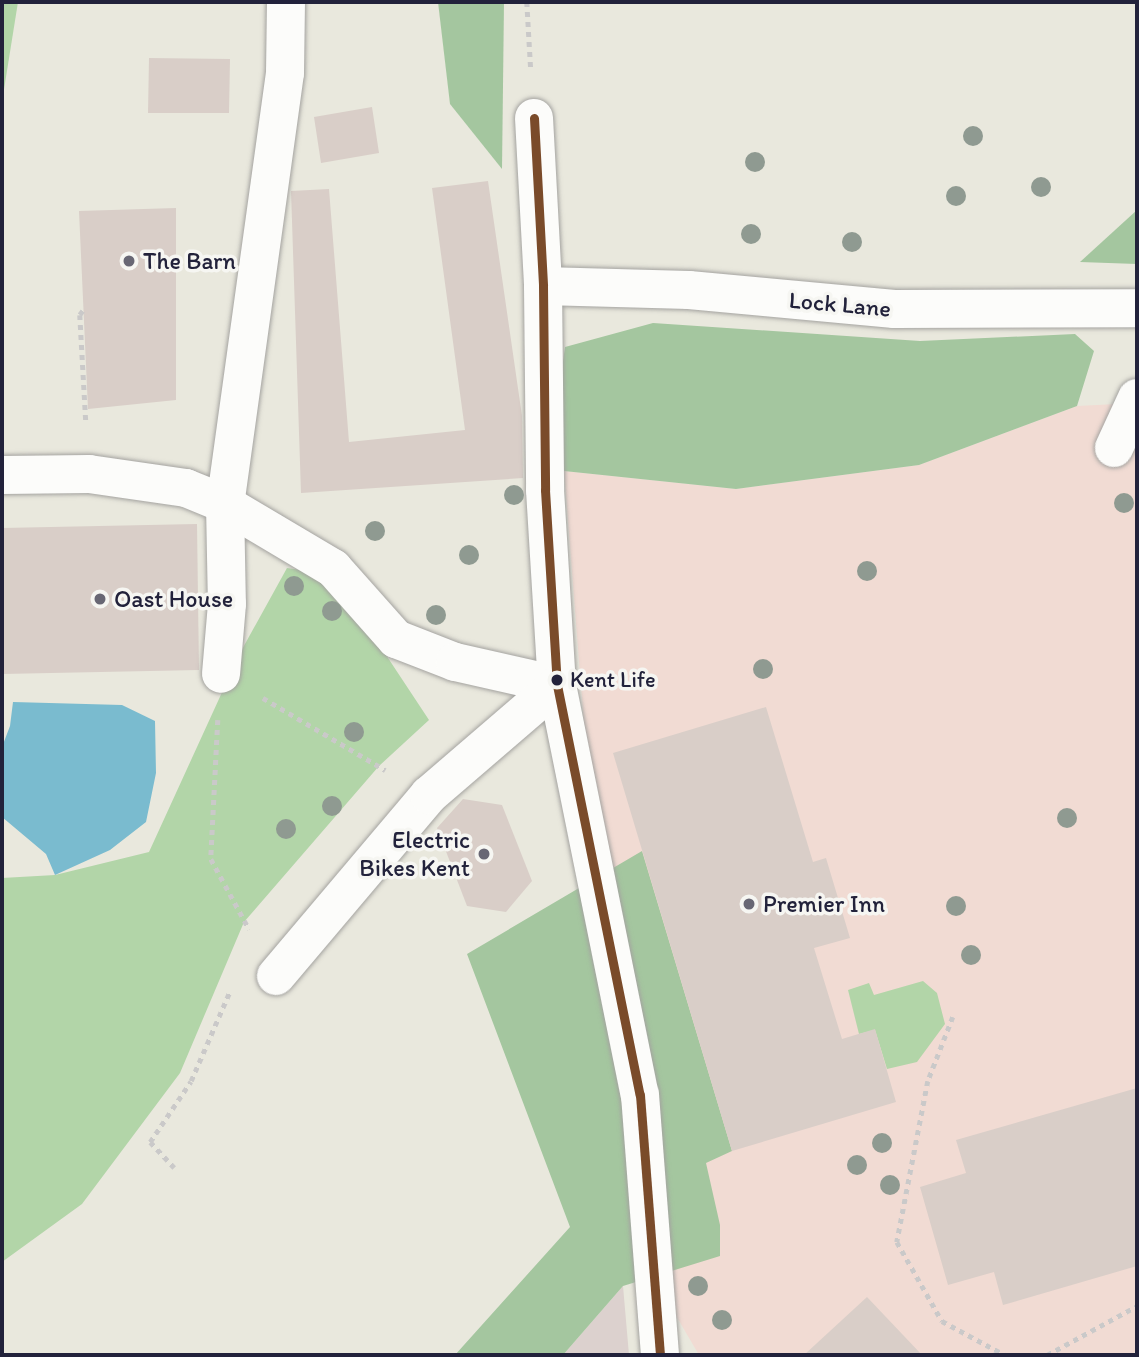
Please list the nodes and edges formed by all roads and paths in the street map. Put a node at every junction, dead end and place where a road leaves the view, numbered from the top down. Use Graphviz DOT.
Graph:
graph roads {
  1 [pos="286,2"];
  2 [pos="527,2"];
  3 [pos="534,118"];
  4 [pos="543,286"];
  5 [pos="1137,308"];
  6 [pos="83,311"];
  7 [pos="1137,398"];
  8 [pos="1114,448"];
  9 [pos="89,474"];
  10 [pos="2,475"];
  11 [pos="225,504"];
  12 [pos="221,674"];
  13 [pos="557,685"];
  14 [pos="379,766"];
  15 [pos="254,936"];
  16 [pos="276,976"];
  17 [pos="233,985"];
  18 [pos="953,1017"];
  19 [pos="174,1168"];
  20 [pos="1137,1306"];
  21 [pos="660,1355"];
  22 [pos="1005,1355"];
  23 [pos="1047,1355"];
  1 -- 11 [label="street"];
  2 -- 3 [label="path"];
  3 -- 4 [label="street"];
  4 -- 5 [label="street, Lock Lane"];
  4 -- 13 [label="street"];
  6 -- 9 [label="path"];
  7 -- 8 [label="street"];
  9 -- 10 [label="street"];
  9 -- 11 [label="street"];
  11 -- 12 [label="street"];
  11 -- 13 [label="street"];
  12 -- 14 [label="path"];
  12 -- 15 [label="path"];
  13 -- 16 [label="street"];
  13 -- 21 [label="street"];
  17 -- 19 [label="path"];
  18 -- 22 [label="path"];
  20 -- 23 [label="path"];
}
